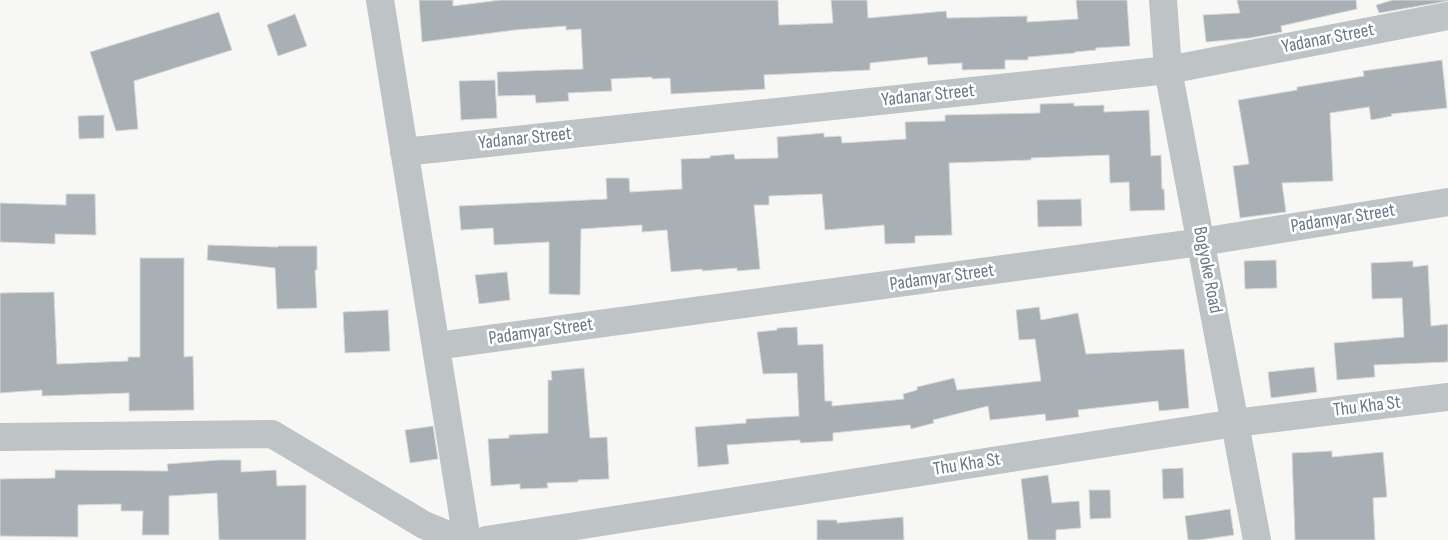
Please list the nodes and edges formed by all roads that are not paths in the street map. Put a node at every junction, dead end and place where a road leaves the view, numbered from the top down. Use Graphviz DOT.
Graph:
graph roads {
  1 [pos="380,0"];
  2 [pos="1163,0"];
  3 [pos="1448,16"];
  4 [pos="1168,70"];
  5 [pos="404,152"];
  6 [pos="1448,202"];
  7 [pos="1201,242"];
  8 [pos="436,346"];
  9 [pos="1448,396"];
  10 [pos="1235,423"];
  11 [pos="0,438"];
  12 [pos="460,540"];
  13 [pos="467,540"];
  14 [pos="486,540"];
  15 [pos="1257,540"];
  1 -- 5 [label="street"];
  2 -- 4 [label="street, Bogyoke Road"];
  3 -- 4 [label="street, Yadanar Street"];
  4 -- 5 [label="street, Yadanar Street"];
  4 -- 7 [label="street, Bogyoke Road"];
  5 -- 8 [label="street"];
  6 -- 7 [label="street, Padamyar Street"];
  7 -- 8 [label="street, Padamyar Street"];
  7 -- 10 [label="street, Bogyoke Road"];
  8 -- 13 [label="street"];
  9 -- 10 [label="street, Thu Kha St"];
  10 -- 14 [label="street, Thu Kha St"];
  10 -- 15 [label="street, Bogyoke Road"];
  11 -- 12 [label="street"];
}
